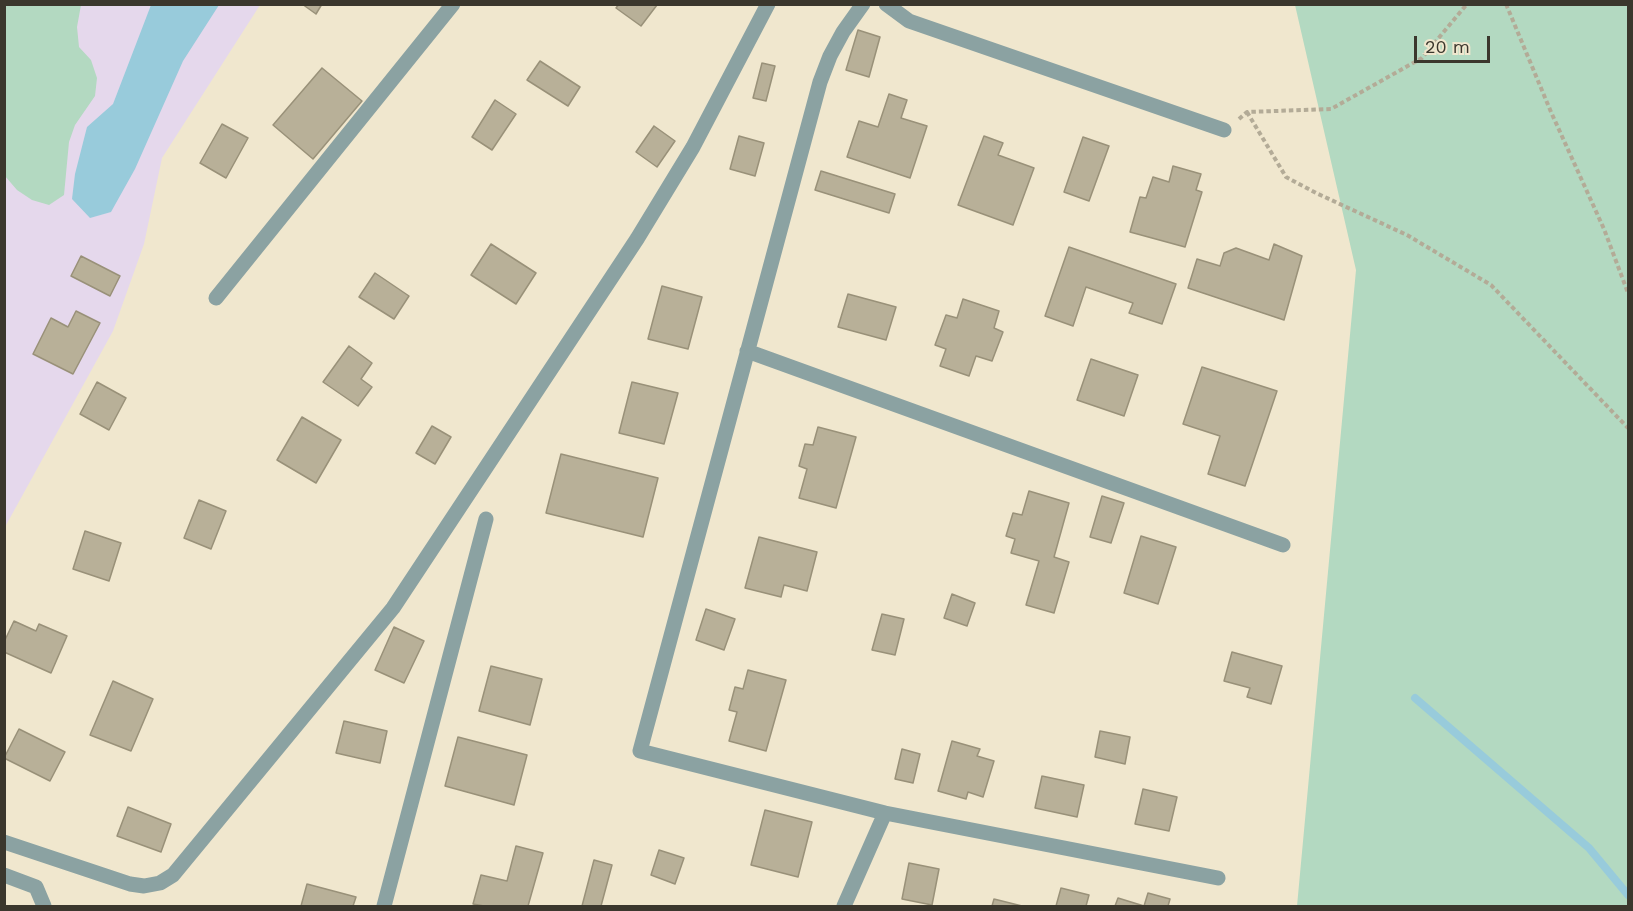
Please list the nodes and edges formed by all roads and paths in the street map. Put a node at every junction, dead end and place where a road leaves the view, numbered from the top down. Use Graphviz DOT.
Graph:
graph roads {
  1 [pos="453,4"];
  2 [pos="768,4"];
  3 [pos="863,4"];
  4 [pos="886,4"];
  5 [pos="1467,4"];
  6 [pos="1506,4"];
  7 [pos="1247,112"];
  8 [pos="1224,130"];
  9 [pos="1629,293"];
  10 [pos="216,298"];
  11 [pos="747,351"];
  12 [pos="1629,428"];
  13 [pos="486,519"];
  14 [pos="1283,545"];
  15 [pos="885,813"];
  16 [pos="4,842"];
  17 [pos="4,875"];
  18 [pos="1218,878"];
  19 [pos="44,906"];
  20 [pos="384,906"];
  21 [pos="844,906"];
  1 -- 10 [label="street"];
  2 -- 16 [label="street"];
  3 -- 11 [label="street"];
  4 -- 8 [label="street"];
  5 -- 7 [label="path"];
  6 -- 9 [label="path"];
  7 -- 8 [label="path"];
  7 -- 12 [label="path"];
  11 -- 14 [label="street"];
  11 -- 15 [label="street"];
  13 -- 20 [label="street"];
  15 -- 18 [label="street"];
  15 -- 21 [label="street"];
  17 -- 19 [label="street"];
}
